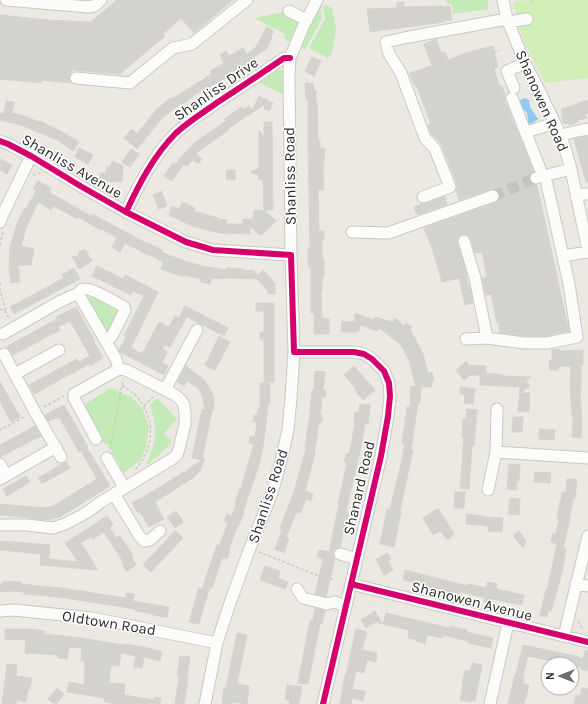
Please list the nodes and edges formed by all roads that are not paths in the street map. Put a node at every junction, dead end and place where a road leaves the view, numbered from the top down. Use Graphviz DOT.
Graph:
graph roads {
  1 [pos="6,0"];
  2 [pos="101,0"];
  3 [pos="248,0"];
  4 [pos="317,0"];
  5 [pos="503,0"];
  6 [pos="509,0"];
  7 [pos="289,10"];
  8 [pos="527,19"];
  9 [pos="307,20"];
  10 [pos="508,20"];
  11 [pos="290,58"];
  12 [pos="525,63"];
  13 [pos="76,78"];
  14 [pos="555,123"];
  15 [pos="588,129"];
  16 [pos="526,132"];
  17 [pos="561,136"];
  18 [pos="0,141"];
  19 [pos="31,156"];
  20 [pos="571,169"];
  21 [pos="548,184"];
  22 [pos="588,194"];
  23 [pos="493,196"];
  24 [pos="423,197"];
  25 [pos="581,201"];
  26 [pos="126,212"];
  27 [pos="0,222"];
  28 [pos="352,232"];
  29 [pos="464,241"];
  30 [pos="588,251"];
  31 [pos="291,255"];
  32 [pos="563,256"];
  33 [pos="77,295"];
  34 [pos="197,330"];
  35 [pos="3,334"];
  36 [pos="488,338"];
  37 [pos="466,339"];
  38 [pos="106,341"];
  39 [pos="59,350"];
  40 [pos="294,352"];
  41 [pos="4,354"];
  42 [pos="121,373"];
  43 [pos="15,374"];
  44 [pos="160,392"];
  45 [pos="497,409"];
  46 [pos="96,439"];
  47 [pos="496,452"];
  48 [pos="108,455"];
  49 [pos="588,458"];
  50 [pos="0,464"];
  51 [pos="3,477"];
  52 [pos="124,487"];
  53 [pos="488,490"];
  54 [pos="114,494"];
  55 [pos="0,525"];
  56 [pos="160,531"];
  57 [pos="588,536"];
  58 [pos="340,554"];
  59 [pos="357,559"];
  60 [pos="350,584"];
  61 [pos="576,584"];
  62 [pos="588,586"];
  63 [pos="297,589"];
  64 [pos="346,606"];
  65 [pos="0,611"];
  66 [pos="508,623"];
  67 [pos="564,636"];
  68 [pos="588,642"];
  69 [pos="217,643"];
  70 [pos="205,704"];
  71 [pos="324,704"];
  72 [pos="490,704"];
  1 -- 2 [label="street"];
  3 -- 13 [label="street"];
  4 -- 9 [label="street, Shanliss Road"];
  5 -- 6 [label="street"];
  5 -- 10 [label="street, Shanowen Road"];
  7 -- 9 [label="street"];
  8 -- 10 [label="street"];
  9 -- 11 [label="street, Shanliss Road"];
  10 -- 12 [label="street, Shanowen Road"];
  10 -- 24 [label="street"];
  11 -- 26 [label="street, Shanliss Drive"];
  11 -- 31 [label="street, Shanliss Road"];
  12 -- 14 [label="street, Shanowen Road"];
  12 -- 16 [label="street"];
  14 -- 16 [label="street"];
  14 -- 17 [label="street, Shanowen Road"];
  15 -- 17 [label="street"];
  16 -- 20 [label="street"];
  17 -- 20 [label="street, Shanowen Road"];
  18 -- 19 [label="street, Shanliss Avenue"];
  19 -- 26 [label="street, Shanliss Avenue"];
  19 -- 27 [label="street"];
  20 -- 25 [label="street, Shanowen Road"];
  21 -- 32 [label="street"];
  22 -- 25 [label="street"];
  23 -- 28 [label="street"];
  25 -- 30 [label="street, Shanowen Road"];
  26 -- 31 [label="street, Shanliss Avenue"];
  29 -- 36 [label="street"];
  30 -- 32 [label="street"];
  31 -- 40 [label="street, Shanliss Road"];
  32 -- 36 [label="street"];
  33 -- 35 [label="street"];
  33 -- 38 [label="street"];
  33 -- 38 [label="street"];
  34 -- 44 [label="street"];
  36 -- 37 [label="street"];
  38 -- 42 [label="street"];
  39 -- 43 [label="street"];
  40 -- 59 [label="street, Shanard Road"];
  40 -- 69 [label="street, Shanliss Road"];
  41 -- 43 [label="street"];
  42 -- 44 [label="street"];
  42 -- 46 [label="street"];
  43 -- 51 [label="street"];
  44 -- 52 [label="street"];
  45 -- 47 [label="street"];
  47 -- 49 [label="street"];
  47 -- 53 [label="street"];
  48 -- 52 [label="street"];
  50 -- 51 [label="street"];
  52 -- 54 [label="street"];
  54 -- 55 [label="street"];
  54 -- 56 [label="street"];
  57 -- 61 [label="street"];
  58 -- 59 [label="street"];
  59 -- 60 [label="street, Shanard Road"];
  60 -- 64 [label="street, Shanard Road"];
  60 -- 66 [label="street, Shanowen Avenue"];
  61 -- 62 [label="street"];
  61 -- 67 [label="street"];
  63 -- 64 [label="street"];
  64 -- 71 [label="street, Shanard Road"];
  65 -- 69 [label="street, Oldtown Road"];
  66 -- 67 [label="street, Shanowen Avenue"];
  66 -- 72 [label="street"];
  67 -- 68 [label="street, Shanowen Avenue"];
  69 -- 70 [label="street, Shanliss Road"];
}
